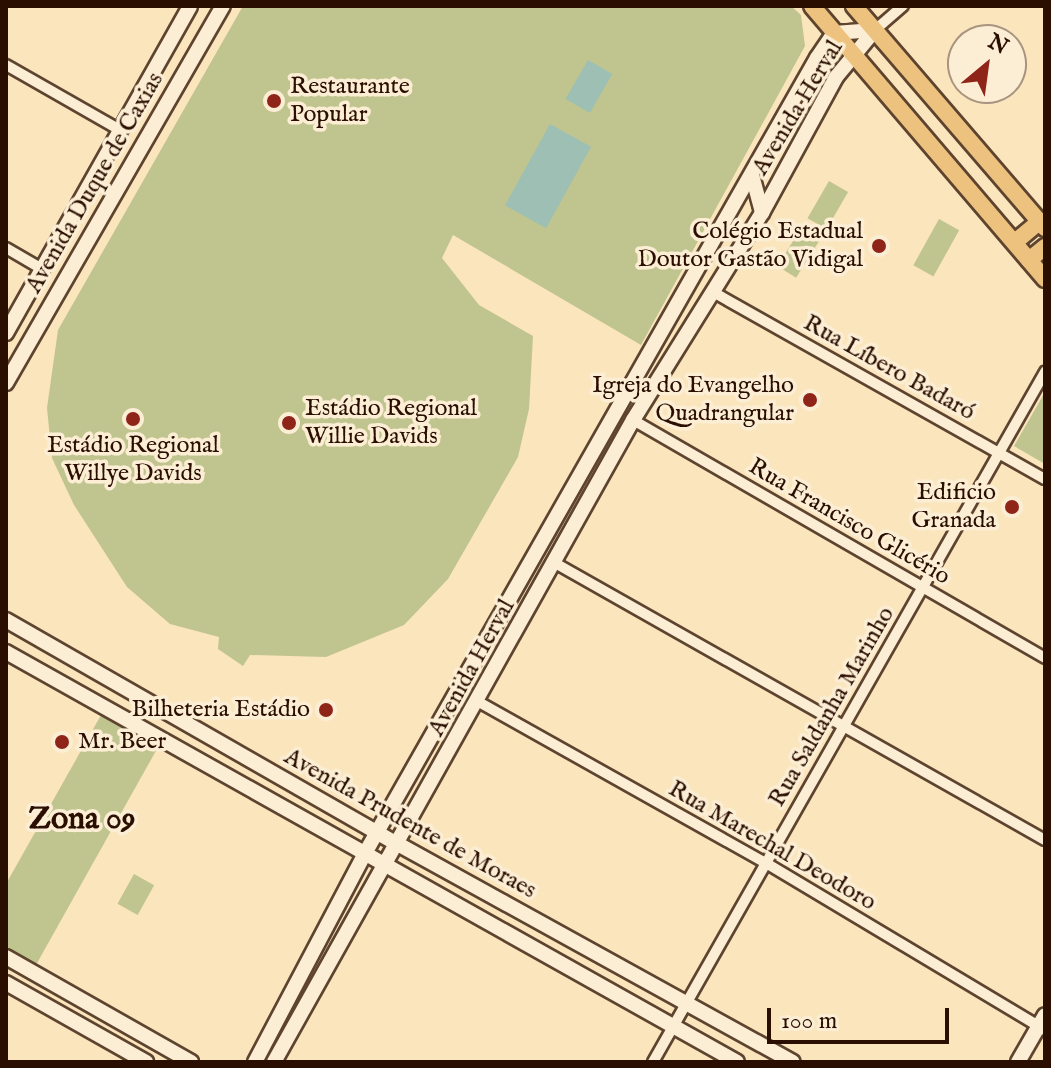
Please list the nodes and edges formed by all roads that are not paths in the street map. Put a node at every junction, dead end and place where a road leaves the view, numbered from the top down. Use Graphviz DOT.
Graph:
graph roads {
  1 [pos="190,6"];
  2 [pos="812,6"];
  3 [pos="854,6"];
  4 [pos="903,6"];
  5 [pos="219,10"];
  6 [pos="875,30"];
  7 [pos="834,33"];
  8 [pos="853,53"];
  9 [pos="6,65"];
  10 [pos="120,130"];
  11 [pos="752,175"];
  12 [pos="762,213"];
  13 [pos="1042,224"];
  14 [pos="1015,242"];
  15 [pos="1045,247"];
  16 [pos="6,248"];
  17 [pos="1029,260"];
  18 [pos="42,269"];
  19 [pos="1045,279"];
  20 [pos="713,292"];
  21 [pos="6,333"];
  22 [pos="1045,372"];
  23 [pos="6,383"];
  24 [pos="633,420"];
  25 [pos="999,453"];
  26 [pos="1045,479"];
  27 [pos="561,508"];
  28 [pos="570,535"];
  29 [pos="555,563"];
  30 [pos="923,588"];
  31 [pos="6,620"];
  32 [pos="512,642"];
  33 [pos="6,652"];
  34 [pos="477,658"];
  35 [pos="1045,658"];
  36 [pos="477,701"];
  37 [pos="845,725"];
  38 [pos="435,735"];
  39 [pos="440,769"];
  40 [pos="378,833"];
  41 [pos="1045,840"];
  42 [pos="396,843"];
  43 [pos="364,855"];
  44 [pos="766,863"];
  45 [pos="383,866"];
  46 [pos="6,957"];
  47 [pos="324,969"];
  48 [pos="300,976"];
  49 [pos="6,983"];
  50 [pos="688,1002"];
  51 [pos="1043,1024"];
  52 [pos="674,1026"];
  53 [pos="146,1062"];
  54 [pos="191,1062"];
  55 [pos="255,1062"];
  56 [pos="274,1062"];
  57 [pos="653,1062"];
  58 [pos="737,1062"];
  59 [pos="793,1062"];
  60 [pos="1018,1062"];
  1 -- 10 [label="main road, Avenida Duque de Caxias"];
  2 -- 7 [label="main road"];
  3 -- 6 [label="main road"];
  4 -- 6 [label="street"];
  5 -- 23 [label="main road, Avenida Duque de Caxias"];
  6 -- 7 [label="main road, Avenida Herval"];
  6 -- 8 [label="main road, Avenida Herval"];
  6 -- 13 [label="main road"];
  7 -- 8 [label="main road"];
  7 -- 11 [label="main road, Avenida Herval"];
  8 -- 12 [label="main road, Avenida Herval"];
  8 -- 14 [label="main road"];
  9 -- 10 [label="street"];
  10 -- 18 [label="main road, Avenida Duque de Caxias"];
  11 -- 12 [label="main road"];
  11 -- 27 [label="main road, Avenida Herval"];
  12 -- 20 [label="main road, Avenida Herval"];
  13 -- 14 [label="main road"];
  14 -- 17 [label="main road"];
  15 -- 17 [label="main road"];
  16 -- 18 [label="street"];
  17 -- 19 [label="main road"];
  18 -- 21 [label="main road, Avenida Duque de Caxias"];
  20 -- 24 [label="main road, Avenida Herval"];
  20 -- 25 [label="street, Rua Líbero Badaró"];
  22 -- 25 [label="street, Rua Saldanha Marinho"];
  24 -- 28 [label="main road, Avenida Herval"];
  24 -- 30 [label="street, Rua Francisco Glicério"];
  25 -- 26 [label="street, Rua Líbero Badaró"];
  25 -- 30 [label="street, Rua Saldanha Marinho"];
  27 -- 28 [label="main road"];
  27 -- 34 [label="main road, Avenida Herval"];
  28 -- 29 [label="main road, Avenida Herval"];
  29 -- 32 [label="main road, Avenida Herval"];
  29 -- 37 [label="street"];
  30 -- 35 [label="street, Rua Francisco Glicério"];
  30 -- 37 [label="street, Rua Saldanha Marinho"];
  31 -- 40 [label="main road, Avenida Prudente de Moraes"];
  32 -- 34 [label="main road"];
  32 -- 36 [label="main road, Avenida Herval"];
  33 -- 43 [label="main road, Avenida Prudente de Moraes"];
  34 -- 38 [label="main road, Avenida Herval"];
  36 -- 39 [label="main road, Avenida Herval"];
  36 -- 44 [label="street, Rua Marechal Deodoro"];
  37 -- 41 [label="street"];
  37 -- 44 [label="street, Rua Saldanha Marinho"];
  38 -- 39 [label="main road"];
  38 -- 40 [label="main road, Avenida Herval"];
  39 -- 42 [label="main road, Avenida Herval"];
  40 -- 42 [label="main road, Avenida Prudente de Moraes"];
  40 -- 43 [label="main road, Avenida Herval"];
  42 -- 45 [label="main road, Avenida Herval"];
  42 -- 50 [label="main road, Avenida Prudente de Moraes"];
  43 -- 45 [label="main road, Avenida Prudente de Moraes"];
  43 -- 48 [label="main road, Avenida Herval"];
  44 -- 50 [label="street, Rua Saldanha Marinho"];
  44 -- 51 [label="street, Rua Marechal Deodoro"];
  45 -- 47 [label="main road, Avenida Herval"];
  45 -- 52 [label="main road, Avenida Prudente de Moraes"];
  46 -- 54 [label="main road"];
  47 -- 48 [label="main road"];
  47 -- 56 [label="main road, Avenida Herval"];
  48 -- 55 [label="main road, Avenida Herval"];
  49 -- 53 [label="main road"];
  50 -- 52 [label="street, Rua Saldanha Marinho"];
  50 -- 59 [label="main road, Avenida Prudente de Moraes"];
  51 -- 60 [label="main road"];
  52 -- 57 [label="street, Rua Saldanha Marinho"];
  52 -- 58 [label="main road, Avenida Prudente de Moraes"];
}
